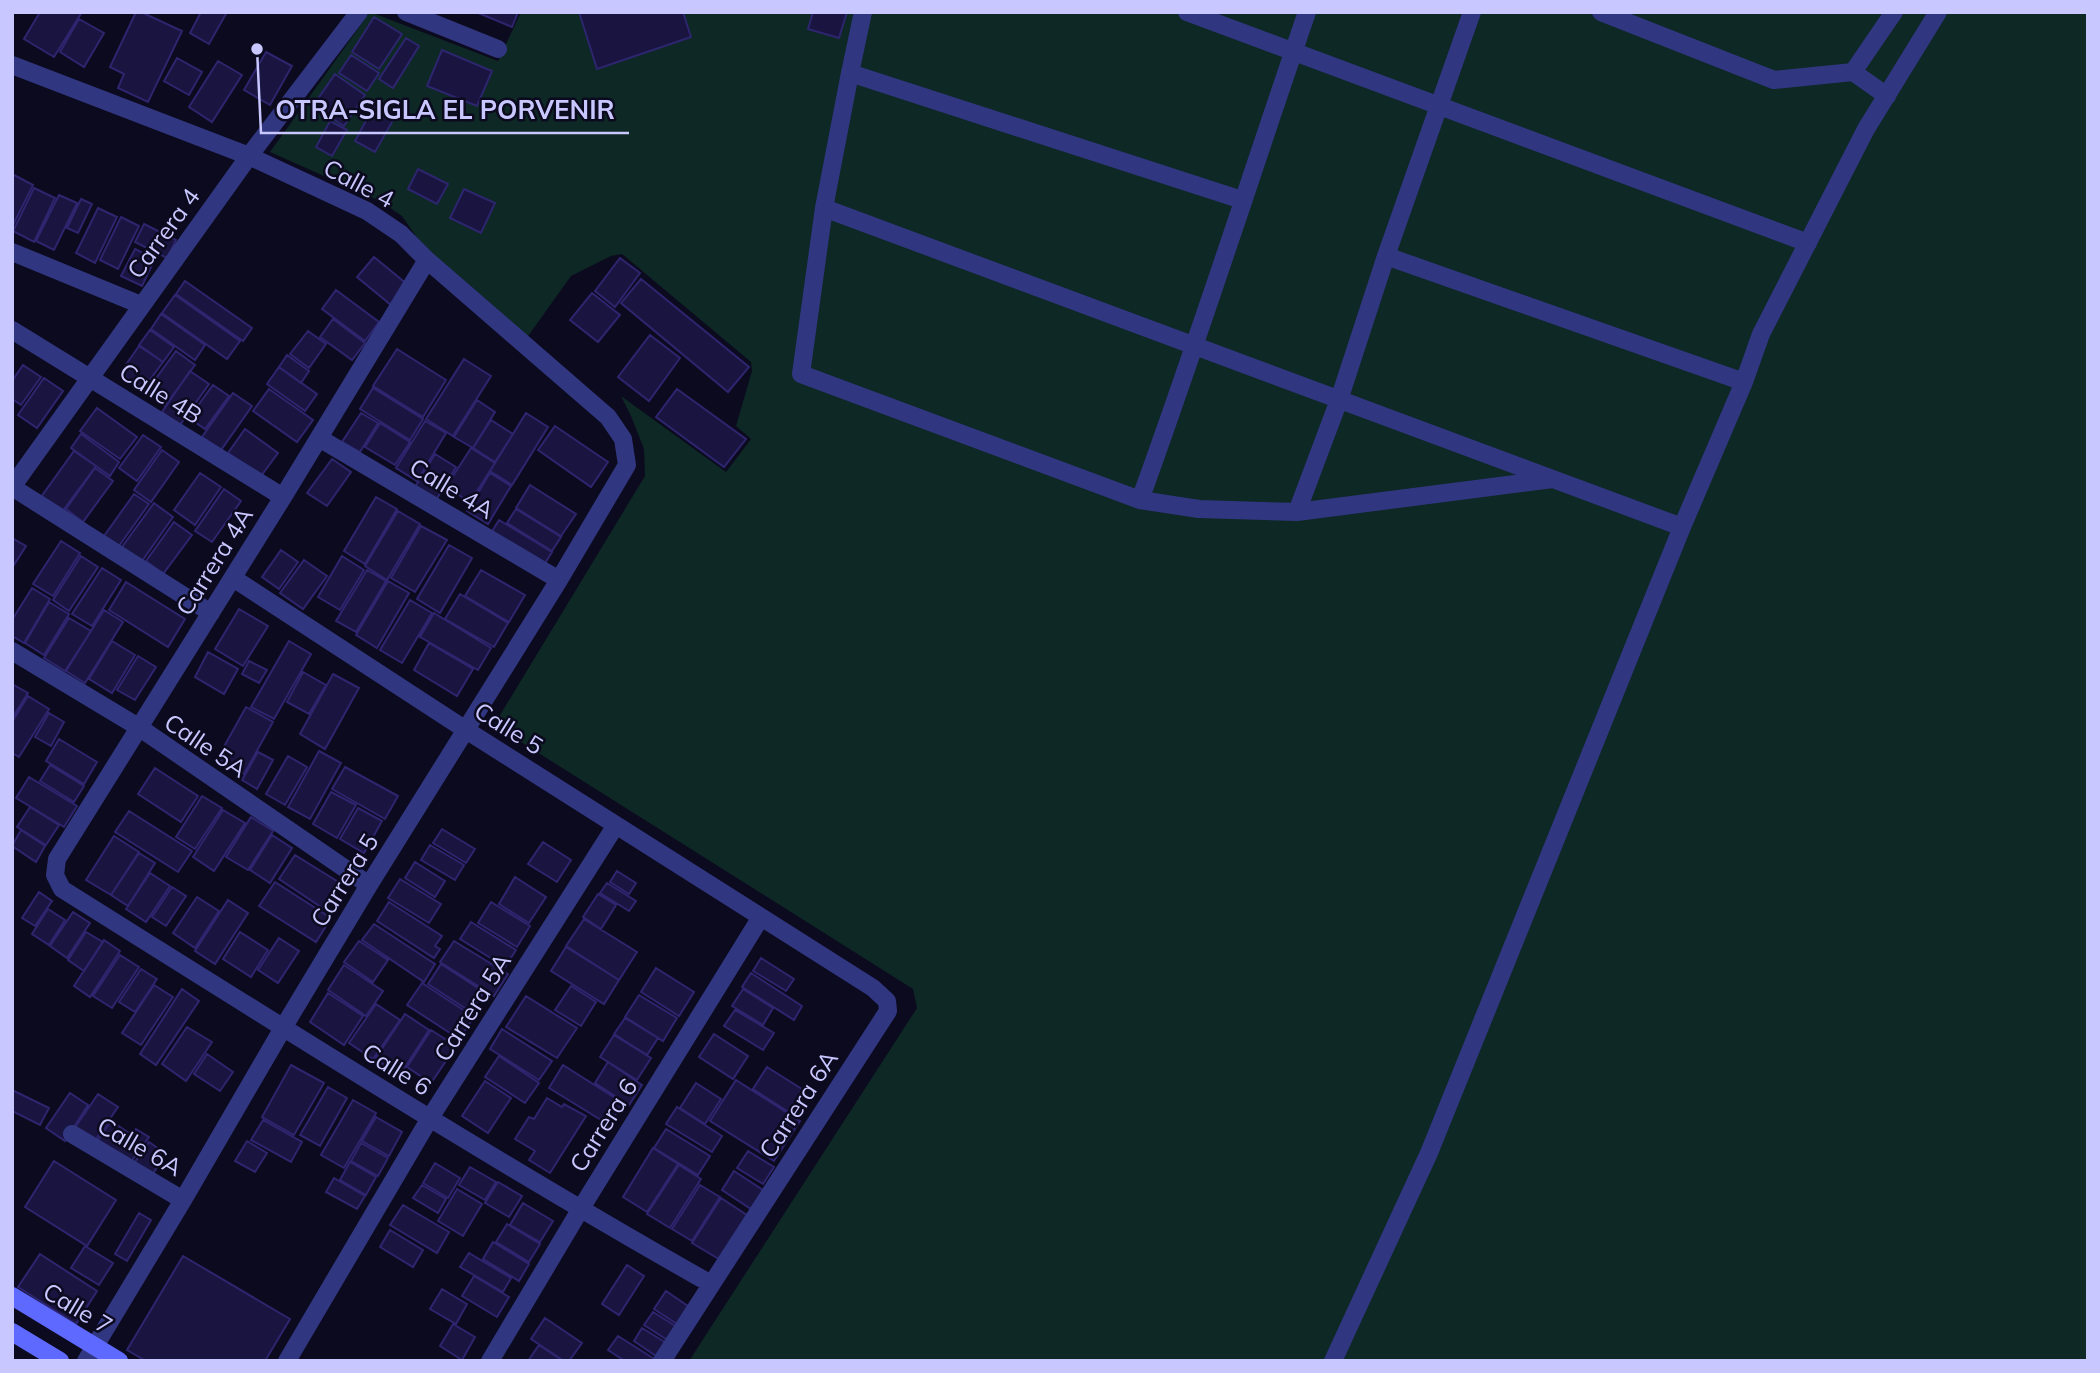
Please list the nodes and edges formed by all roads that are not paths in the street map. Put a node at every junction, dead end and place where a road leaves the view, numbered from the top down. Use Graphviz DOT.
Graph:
graph roads {
  1 [pos="359,12"];
  2 [pos="406,12"];
  3 [pos="863,12"];
  4 [pos="1187,12"];
  5 [pos="1307,12"];
  6 [pos="1472,12"];
  7 [pos="1601,12"];
  8 [pos="1894,12"];
  9 [pos="1938,12"];
  10 [pos="498,49"];
  11 [pos="1293,52"];
  12 [pos="12,65"];
  13 [pos="849,72"];
  14 [pos="1853,72"];
  15 [pos="1886,96"];
  16 [pos="1439,106"];
  17 [pos="249,156"];
  18 [pos="1242,200"];
  19 [pos="824,208"];
  20 [pos="1808,243"];
  21 [pos="12,252"];
  22 [pos="1387,256"];
  23 [pos="427,260"];
  24 [pos="141,305"];
  25 [pos="12,330"];
  26 [pos="1196,346"];
  27 [pos="92,379"];
  28 [pos="1744,382"];
  29 [pos="1339,400"];
  30 [pos="319,438"];
  31 [pos="623,439"];
  32 [pos="1553,479"];
  33 [pos="12,487"];
  34 [pos="283,497"];
  35 [pos="1140,500"];
  36 [pos="1297,512"];
  37 [pos="1682,527"];
  38 [pos="233,578"];
  39 [pos="559,580"];
  40 [pos="211,613"];
  41 [pos="12,651"];
  42 [pos="140,729"];
  43 [pos="466,730"];
  44 [pos="616,825"];
  45 [pos="369,885"];
  46 [pos="62,889"];
  47 [pos="761,917"];
  48 [pos="283,1027"];
  49 [pos="430,1118"];
  50 [pos="72,1134"];
  51 [pos="183,1200"];
  52 [pos="580,1210"];
  53 [pos="710,1284"];
  54 [pos="12,1296"];
  55 [pos="12,1332"];
  56 [pos="91,1354"];
  57 [pos="60,1361"];
  58 [pos="119,1361"];
  59 [pos="286,1361"];
  60 [pos="490,1361"];
  61 [pos="662,1361"];
  62 [pos="1333,1361"];
  1 -- 17 [label="street, Carrera 4"];
  2 -- 10 [label="street"];
  3 -- 13 [label="street"];
  4 -- 11 [label="street"];
  5 -- 11 [label="street"];
  6 -- 16 [label="street"];
  7 -- 14 [label="street"];
  8 -- 14 [label="street"];
  9 -- 15 [label="street"];
  11 -- 16 [label="street"];
  11 -- 18 [label="street"];
  12 -- 17 [label="street, Calle 4"];
  13 -- 18 [label="street"];
  13 -- 19 [label="street"];
  14 -- 15 [label="street"];
  15 -- 20 [label="street"];
  16 -- 20 [label="street"];
  16 -- 22 [label="street"];
  17 -- 23 [label="street, Calle 4"];
  17 -- 24 [label="street, Carrera 4"];
  18 -- 26 [label="street"];
  19 -- 26 [label="street"];
  19 -- 35 [label="street"];
  20 -- 28 [label="street"];
  21 -- 24 [label="street"];
  22 -- 28 [label="street"];
  22 -- 29 [label="street"];
  23 -- 30 [label="street, Carrera 4A"];
  23 -- 31 [label="street, Calle 4"];
  24 -- 27 [label="street, Carrera 4"];
  25 -- 27 [label="street, Calle 4B"];
  26 -- 29 [label="street"];
  26 -- 35 [label="street"];
  27 -- 33 [label="street, Carrera 4"];
  27 -- 34 [label="street, Calle 4B"];
  28 -- 37 [label="street"];
  29 -- 32 [label="street"];
  29 -- 36 [label="street"];
  30 -- 34 [label="street, Carrera 4A"];
  30 -- 39 [label="street, Calle 4A"];
  31 -- 39 [label="street, Carrera 5"];
  32 -- 36 [label="street"];
  32 -- 37 [label="street"];
  33 -- 40 [label="street"];
  34 -- 38 [label="street, Carrera 4A"];
  35 -- 36 [label="street"];
  37 -- 62 [label="street"];
  38 -- 40 [label="street, Carrera 4A"];
  38 -- 43 [label="street, Calle 5"];
  39 -- 43 [label="street, Carrera 5"];
  40 -- 42 [label="street, Carrera 4A"];
  41 -- 42 [label="street, Calle 5A"];
  42 -- 45 [label="street, Calle 5A"];
  42 -- 46 [label="street, Carrera 4A"];
  43 -- 44 [label="street, Calle 5"];
  43 -- 45 [label="street, Carrera 5"];
  44 -- 47 [label="street, Calle 5"];
  44 -- 49 [label="street, Carrera 5A"];
  45 -- 48 [label="street, Carrera 5"];
  46 -- 48 [label="street, Calle 6"];
  47 -- 52 [label="street, Carrera 6"];
  47 -- 53 [label="street, Carrera 6A"];
  48 -- 49 [label="street, Calle 6"];
  48 -- 51 [label="street, Carrera 5"];
  49 -- 52 [label="street, Calle 6"];
  49 -- 59 [label="street, Carrera 5A"];
  50 -- 51 [label="street, Calle 6A"];
  51 -- 56 [label="street, Carrera 5"];
  52 -- 53 [label="street, Calle 6"];
  52 -- 60 [label="street, Carrera 6"];
  53 -- 61 [label="street, Carrera 6A"];
  54 -- 56 [label="main road, Calle 7"];
  55 -- 57 [label="main road"];
  56 -- 58 [label="main road, Calle 7"];
}
